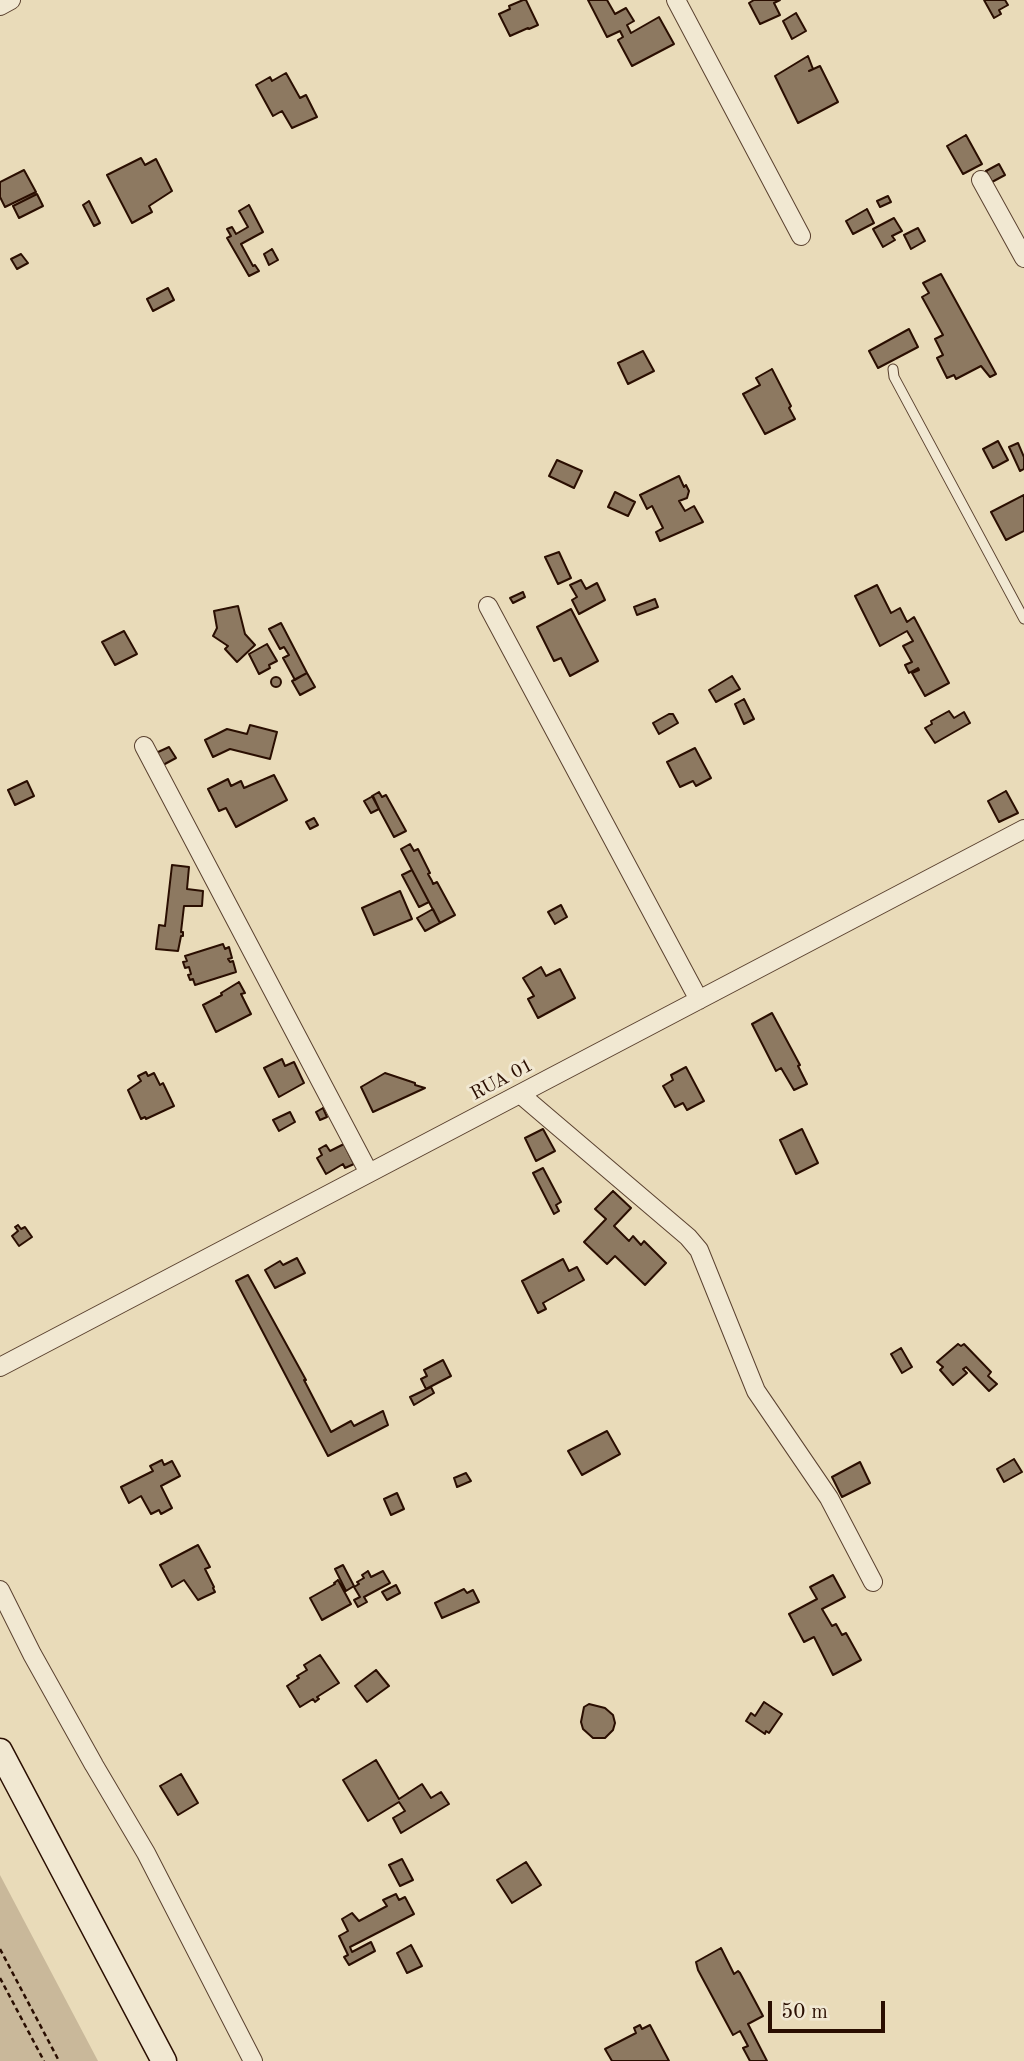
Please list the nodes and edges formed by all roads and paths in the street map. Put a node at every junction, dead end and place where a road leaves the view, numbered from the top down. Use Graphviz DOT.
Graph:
graph roads {
  1 [pos="11,0"];
  2 [pos="676,0"];
  3 [pos="0,6"];
  4 [pos="981,180"];
  5 [pos="801,236"];
  6 [pos="1024,258"];
  7 [pos="893,369"];
  8 [pos="488,606"];
  9 [pos="1024,619"];
  10 [pos="144,746"];
  11 [pos="1024,830"];
  12 [pos="699,1000"];
  13 [pos="520,1094"];
  14 [pos="369,1173"];
  15 [pos="0,1367"];
  16 [pos="873,1582"];
  17 [pos="0,1590"];
  18 [pos="0,1751"];
  19 [pos="0,1948"];
  20 [pos="0,1978"];
  21 [pos="44,2061"];
  22 [pos="60,2061"];
  23 [pos="164,2061"];
  24 [pos="253,2061"];
  1 -- 3 [label="street"];
  2 -- 5 [label="street"];
  4 -- 6 [label="street"];
  7 -- 9 [label="lane"];
  8 -- 12 [label="street"];
  10 -- 14 [label="street"];
  11 -- 12 [label="street, RUA 01"];
  12 -- 13 [label="street, RUA 01"];
  13 -- 14 [label="street, RUA 01"];
  13 -- 16 [label="street"];
  14 -- 15 [label="street, RUA 01"];
  17 -- 24 [label="street"];
  18 -- 23 [label="main road"];
  19 -- 22 [label="path"];
  20 -- 21 [label="path"];
}
